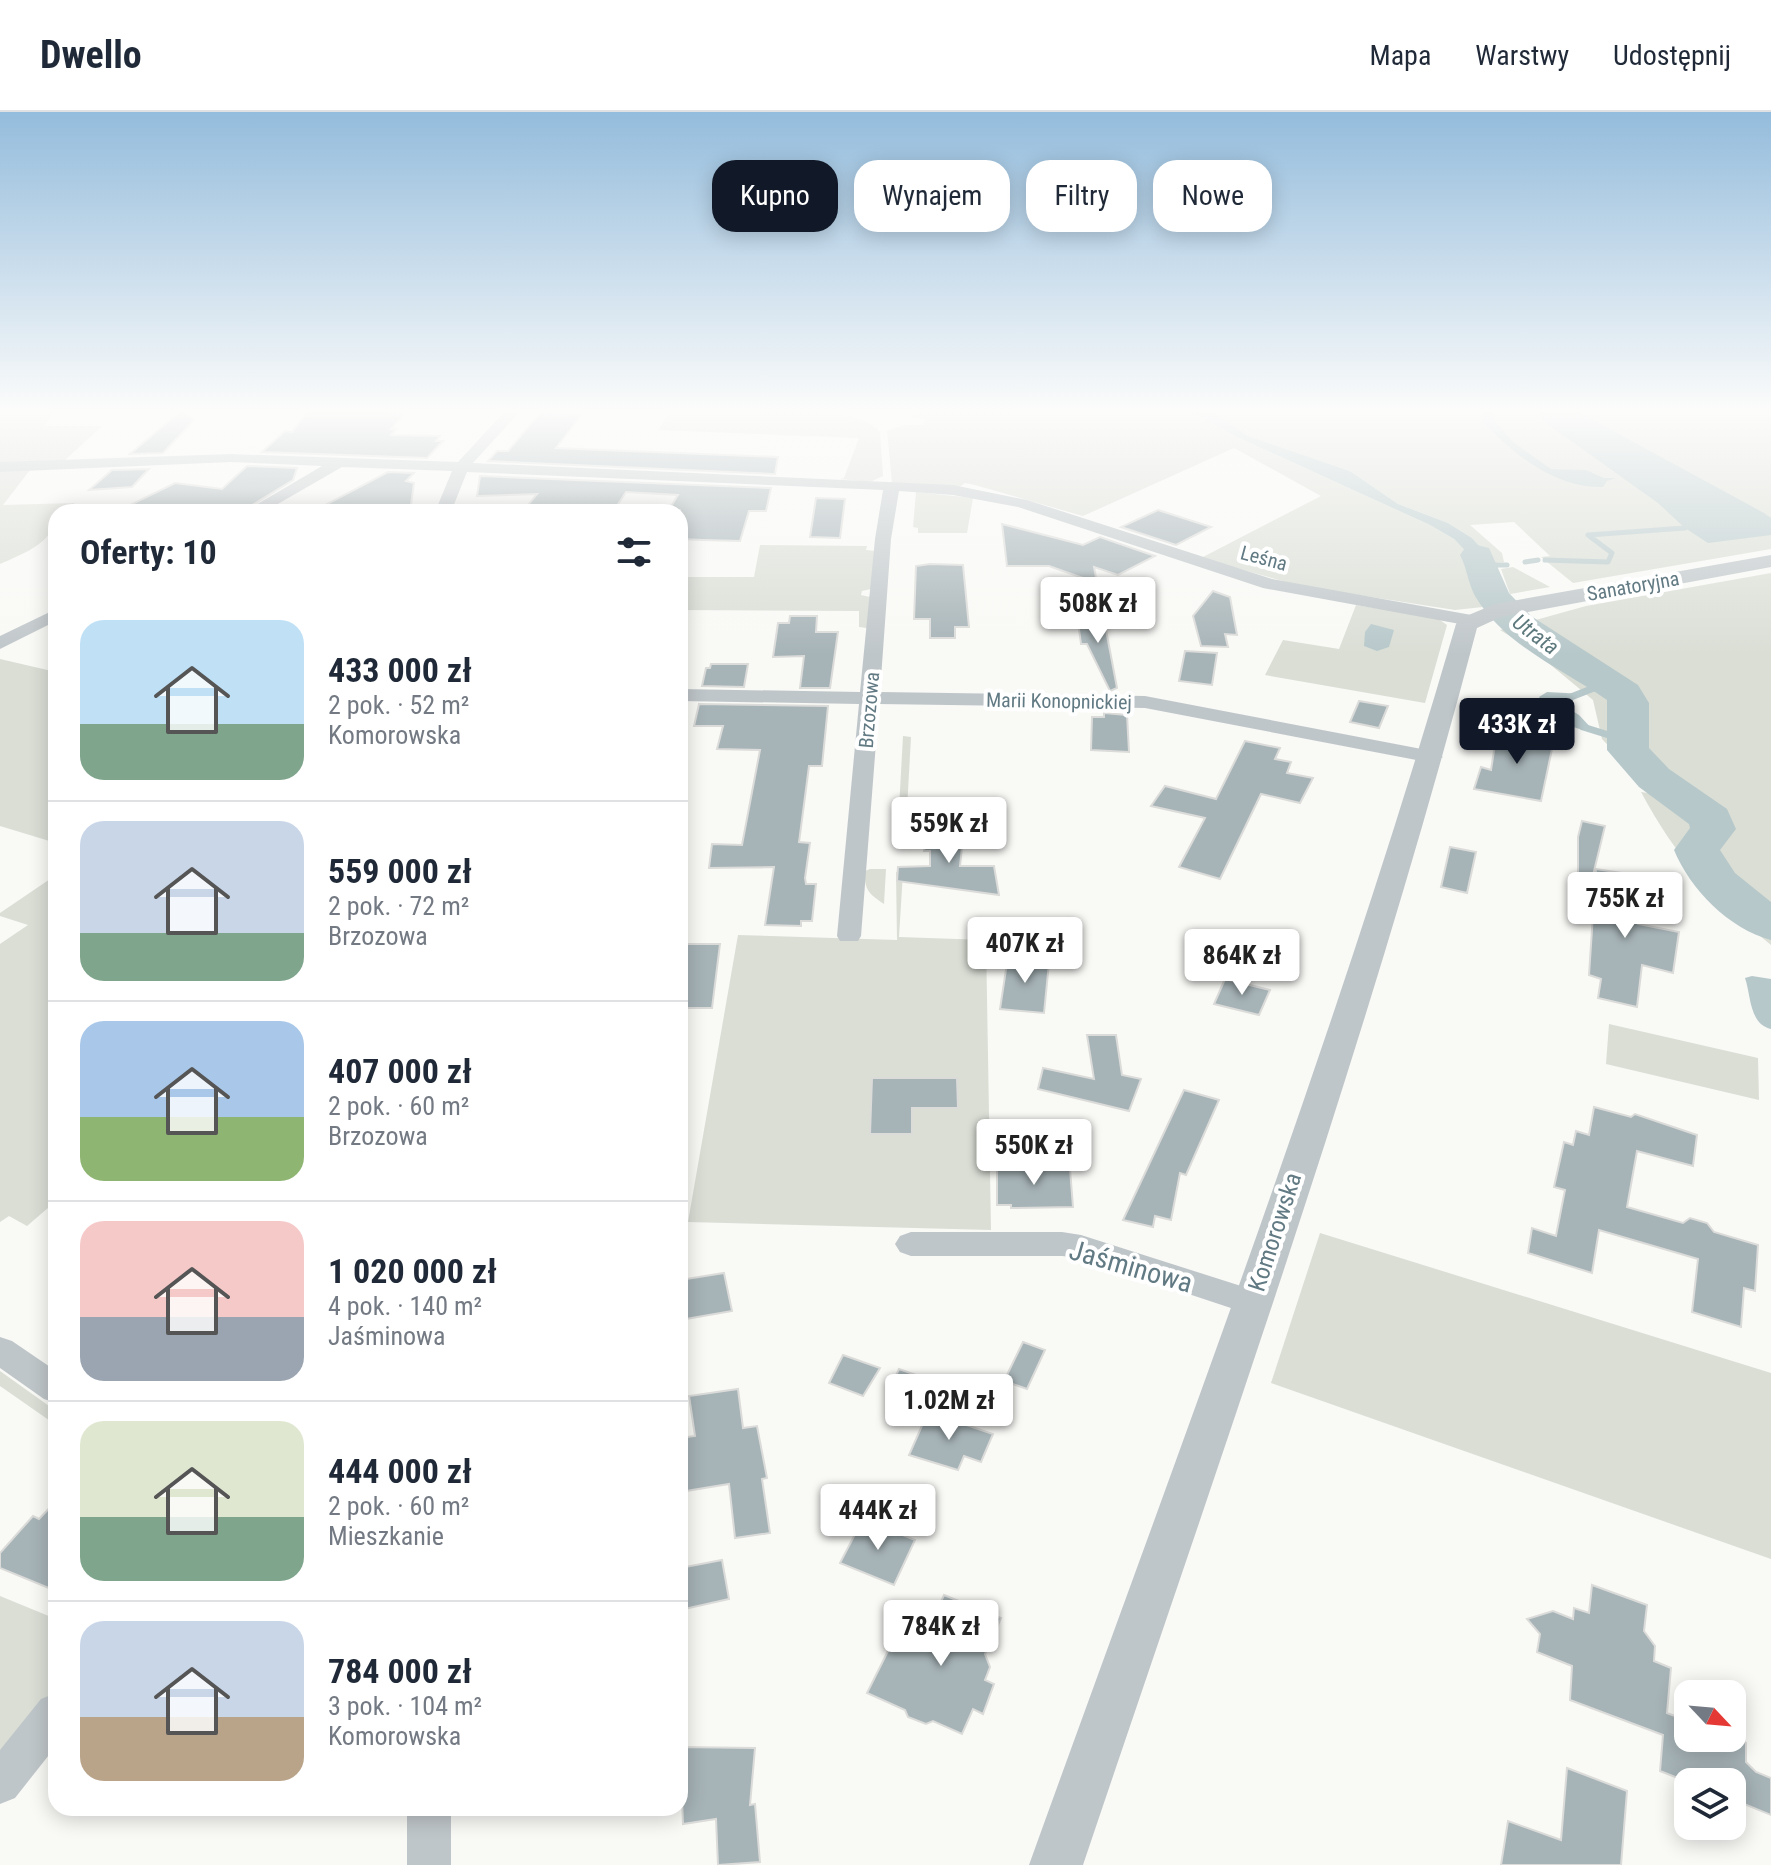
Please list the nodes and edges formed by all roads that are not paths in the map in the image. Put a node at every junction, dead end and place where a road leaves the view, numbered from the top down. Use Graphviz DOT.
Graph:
graph roads {
  1 [pos="290,492"];
  2 [pos="891,492"];
  3 [pos="968,492"];
  4 [pos="267,504"];
  5 [pos="1771,561"];
  6 [pos="48,618"];
  7 [pos="1471,620"];
  8 [pos="0,643"];
  9 [pos="688,695"];
  10 [pos="870,697"];
  11 [pos="1432,757"];
  12 [pos="849,936"];
  13 [pos="911,1244"];
  14 [pos="1252,1302"];
  15 [pos="0,1350"];
  16 [pos="48,1383"];
  17 [pos="48,1723"];
  18 [pos="0,1783"];
  19 [pos="429,1816"];
  20 [pos="429,1865"];
  21 [pos="1056,1865"];
  1 -- 4 [label="street"];
  2 -- 10 [label="street, Brzozowa"];
  3 -- 7 [label="street, Leśna"];
  5 -- 7 [label="street, Sanatoryjna"];
  6 -- 8 [label="street"];
  7 -- 11 [label="street, Komorowska"];
  9 -- 10 [label="street, Marii Konopnickiej"];
  10 -- 11 [label="street, Marii Konopnickiej"];
  10 -- 12 [label="street, Brzozowa"];
  11 -- 14 [label="street, Komorowska"];
  13 -- 14 [label="street, Jaśminowa"];
  14 -- 21 [label="street, Komorowska"];
  15 -- 16 [label="street"];
  17 -- 18 [label="street"];
  19 -- 20 [label="street"];
}
